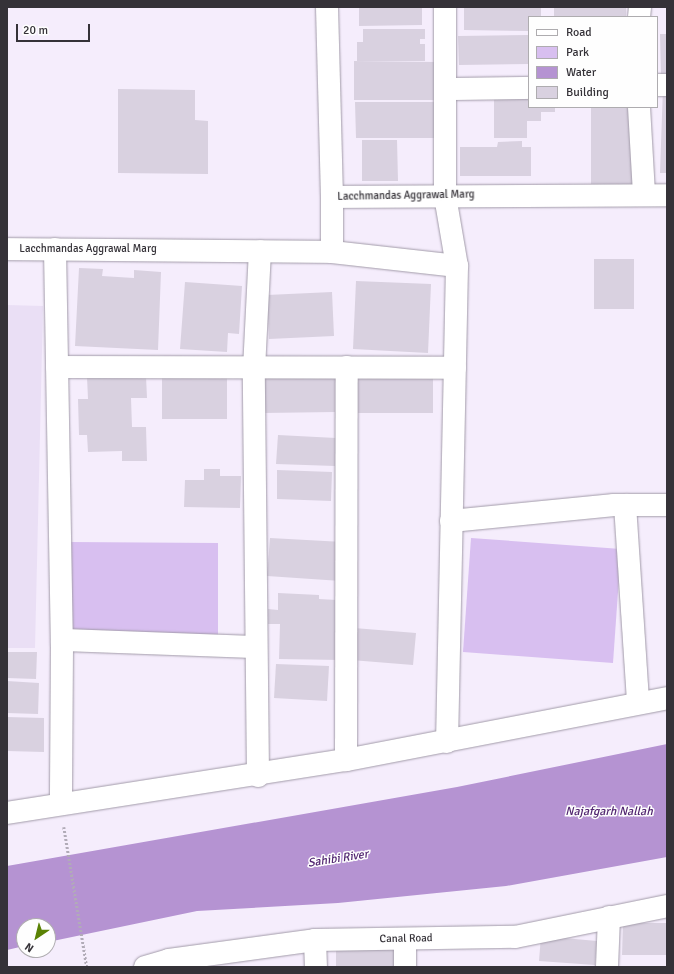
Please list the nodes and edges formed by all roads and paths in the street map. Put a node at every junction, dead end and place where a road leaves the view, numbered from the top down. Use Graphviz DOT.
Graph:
graph roads {
  1 [pos="327,7"];
  2 [pos="445,7"];
  3 [pos="528,88"];
  4 [pos="447,89"];
  5 [pos="639,108"];
  6 [pos="644,195"];
  7 [pos="667,195"];
  8 [pos="446,196"];
  9 [pos="332,197"];
  10 [pos="7,249"];
  11 [pos="55,249"];
  12 [pos="260,251"];
  13 [pos="332,252"];
  14 [pos="457,266"];
  15 [pos="56,367"];
  16 [pos="347,367"];
  17 [pos="455,368"];
  18 [pos="254,369"];
  19 [pos="625,505"];
  20 [pos="667,505"];
  21 [pos="452,521"];
  22 [pos="62,640"];
  23 [pos="256,647"];
  24 [pos="667,698"];
  25 [pos="638,703"];
  26 [pos="447,742"];
  27 [pos="346,760"];
  28 [pos="258,776"];
  29 [pos="61,803"];
  30 [pos="7,813"];
  31 [pos="65,831"];
  32 [pos="667,906"];
  33 [pos="609,917"];
  34 [pos="405,939"];
  35 [pos="315,940"];
  36 [pos="230,959"];
  37 [pos="87,967"];
  38 [pos="145,967"];
  39 [pos="316,967"];
  40 [pos="405,967"];
  41 [pos="607,967"];
  1 -- 9 [label="street"];
  2 -- 4 [label="street"];
  3 -- 4 [label="street"];
  4 -- 8 [label="street"];
  5 -- 6 [label="street"];
  6 -- 7 [label="street, Lacchmandas Aggrawal Marg"];
  6 -- 8 [label="street, Lacchmandas Aggrawal Marg"];
  8 -- 9 [label="street, Lacchmandas Aggrawal Marg"];
  8 -- 14 [label="street"];
  9 -- 13 [label="street, Lacchmandas Aggrawal Marg"];
  10 -- 11 [label="street, Lacchmandas Aggrawal Marg"];
  11 -- 12 [label="street, Lacchmandas Aggrawal Marg"];
  11 -- 15 [label="street"];
  12 -- 13 [label="street, Lacchmandas Aggrawal Marg"];
  12 -- 18 [label="street"];
  13 -- 14 [label="street"];
  14 -- 17 [label="street"];
  15 -- 18 [label="street"];
  15 -- 22 [label="street"];
  16 -- 17 [label="street"];
  16 -- 18 [label="street"];
  16 -- 27 [label="street"];
  17 -- 21 [label="street"];
  18 -- 23 [label="street"];
  19 -- 20 [label="street"];
  19 -- 21 [label="street"];
  19 -- 25 [label="street"];
  21 -- 26 [label="street"];
  22 -- 23 [label="street"];
  22 -- 29 [label="street"];
  23 -- 28 [label="street"];
  24 -- 25 [label="street"];
  25 -- 26 [label="street"];
  26 -- 27 [label="street"];
  27 -- 28 [label="street"];
  28 -- 29 [label="street"];
  29 -- 30 [label="street"];
  31 -- 37 [label="path"];
  32 -- 33 [label="street, Canal Road"];
  33 -- 34 [label="street, Canal Road"];
  33 -- 41 [label="street"];
  34 -- 35 [label="street, Canal Road"];
  34 -- 40 [label="street"];
  35 -- 36 [label="street, Canal Road"];
  35 -- 39 [label="street"];
  36 -- 38 [label="street, Canal Road"];
}
